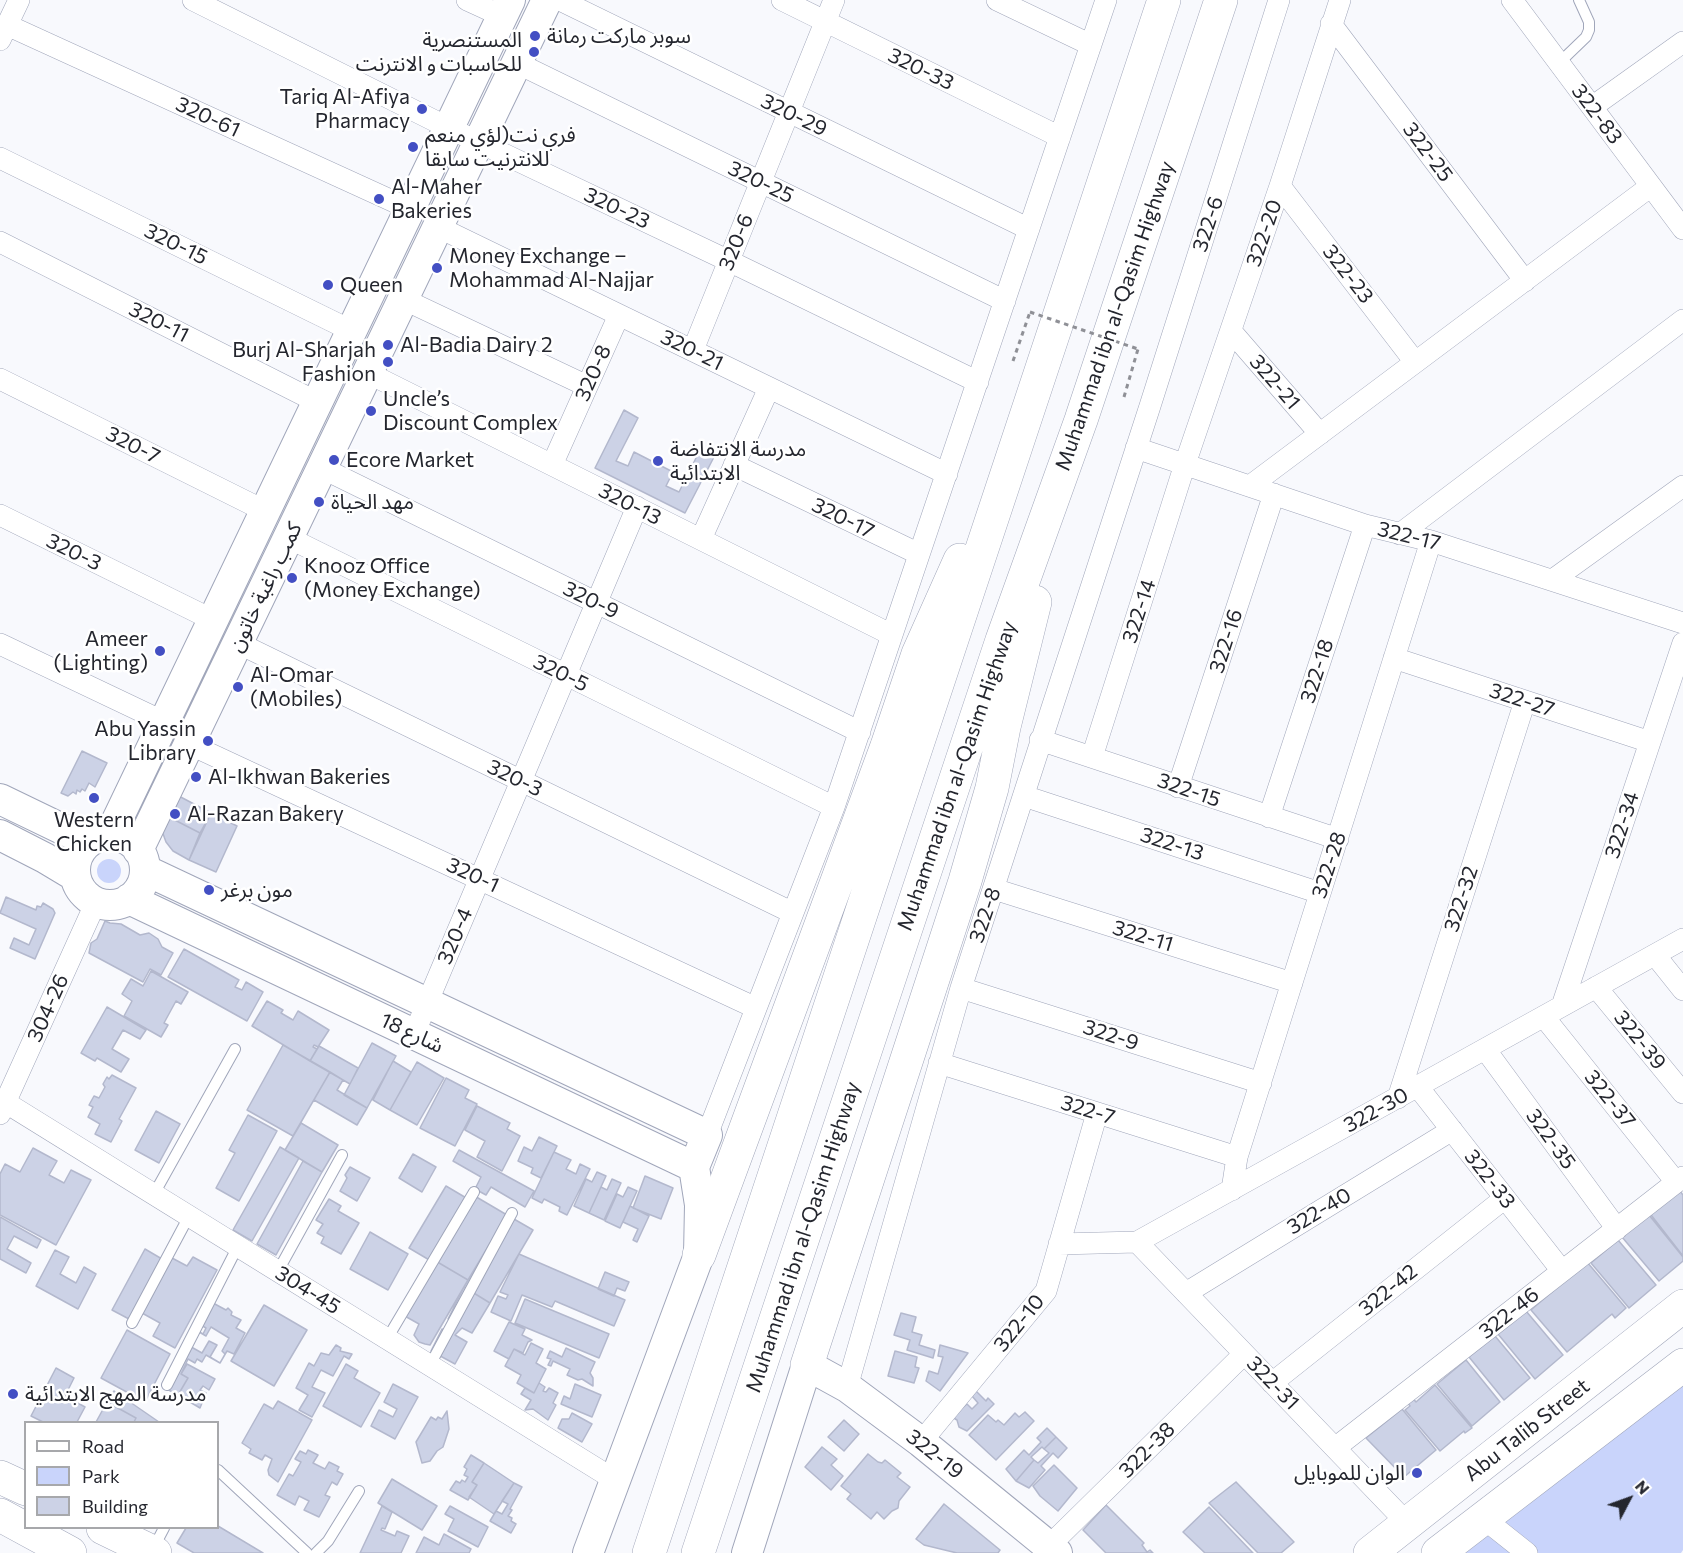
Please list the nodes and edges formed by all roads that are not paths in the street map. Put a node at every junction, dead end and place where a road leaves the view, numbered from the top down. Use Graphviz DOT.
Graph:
graph roads {
  1 [pos="19,0"];
  2 [pos="193,0"];
  3 [pos="467,0"];
  4 [pos="547,0"];
  5 [pos="560,0"];
  6 [pos="782,0"];
  7 [pos="834,0"];
  8 [pos="997,0"];
  9 [pos="1106,0"];
  10 [pos="1164,0"];
  11 [pos="1221,0"];
  12 [pos="1278,0"];
  13 [pos="1340,0"];
  14 [pos="1512,0"];
  15 [pos="1579,0"];
  16 [pos="506,8"];
  17 [pos="825,21"];
  18 [pos="1331,24"];
  19 [pos="3,32"];
  20 [pos="1683,42"];
  21 [pos="1091,45"];
  22 [pos="517,63"];
  23 [pos="1559,63"];
  24 [pos="1592,107"];
  25 [pos="789,112"];
  26 [pos="449,128"];
  27 [pos="1060,137"];
  28 [pos="478,142"];
  29 [pos="0,158"];
  30 [pos="760,182"];
  31 [pos="1280,186"];
  32 [pos="1651,186"];
  33 [pos="410,209"];
  34 [pos="438,227"];
  35 [pos="1029,229"];
  36 [pos="1683,229"];
  37 [pos="0,242"];
  38 [pos="729,261"];
  39 [pos="1525,280"];
  40 [pos="404,299"];
  41 [pos="1005,302"];
  42 [pos="619,315"];
  43 [pos="1683,320"];
  44 [pos="352,331"];
  45 [pos="1231,331"];
  46 [pos="693,351"];
  47 [pos="1416,362"];
  48 [pos="368,373"];
  49 [pos="0,379"];
  50 [pos="978,382"];
  51 [pos="1037,385"];
  52 [pos="587,386"];
  53 [pos="769,388"];
  54 [pos="317,402"];
  55 [pos="1081,420"];
  56 [pos="1320,434"];
  57 [pos="1136,448"];
  58 [pos="1185,464"];
  59 [pos="552,465"];
  60 [pos="734,465"];
  61 [pos="322,468"];
  62 [pos="947,474"];
  63 [pos="1250,486"];
  64 [pos="1683,486"];
  65 [pos="1274,494"];
  66 [pos="637,507"];
  67 [pos="265,511"];
  68 [pos="0,515"];
  69 [pos="1365,525"];
  70 [pos="1401,534"];
  71 [pos="289,538"];
  72 [pos="701,539"];
  73 [pos="1431,541"];
  74 [pos="919,555"];
  75 [pos="1554,579"];
  76 [pos="596,603"];
  77 [pos="213,620"];
  78 [pos="1683,623"];
  79 [pos="892,635"];
  80 [pos="238,643"];
  81 [pos="1683,643"];
  82 [pos="0,644"];
  83 [pos="1394,658"];
  84 [pos="566,675"];
  85 [pos="1525,701"];
  86 [pos="164,722"];
  87 [pos="860,732"];
  88 [pos="1040,740"];
  89 [pos="1650,742"];
  90 [pos="189,744"];
  91 [pos="1092,757"];
  92 [pos="521,781"];
  93 [pos="1178,787"];
  94 [pos="1024,796"];
  95 [pos="0,799"];
  96 [pos="834,807"];
  97 [pos="1269,817"];
  98 [pos="0,835"];
  99 [pos="99,838"];
  100 [pos="1338,839"];
  101 [pos="142,860"];
  102 [pos="75,876"];
  103 [pos="480,879"];
  104 [pos="994,889"];
  105 [pos="1320,893"];
  106 [pos="129,899"];
  107 [pos="96,902"];
  108 [pos="793,913"];
  109 [pos="1683,939"];
  110 [pos="1655,955"];
  111 [pos="1292,983"];
  112 [pos="1596,987"];
  113 [pos="961,988"];
  114 [pos="1683,990"];
  115 [pos="427,1003"];
  116 [pos="1562,1006"];
  117 [pos="756,1008"];
  118 [pos="1544,1017"];
  119 [pos="414,1034"];
  120 [pos="235,1049"];
  121 [pos="1485,1049"];
  122 [pos="939,1063"];
  123 [pos="1261,1083"];
  124 [pos="1418,1086"];
  125 [pos="1683,1093"];
  126 [pos="1398,1098"];
  127 [pos="2,1105"];
  128 [pos="1097,1113"];
  129 [pos="1452,1130"];
  130 [pos="707,1134"];
  131 [pos="342,1155"];
  132 [pos="1237,1157"];
  133 [pos="694,1167"];
  134 [pos="1680,1180"];
  135 [pos="1232,1190"];
  136 [pos="474,1192"];
  137 [pos="154,1194"];
  138 [pos="1505,1198"];
  139 [pos="512,1214"];
  140 [pos="189,1216"];
  141 [pos="1617,1229"];
  142 [pos="1137,1242"];
  143 [pos="1059,1244"];
  144 [pos="238,1246"];
  145 [pos="699,1255"];
  146 [pos="278,1271"];
  147 [pos="1562,1271"];
  148 [pos="1186,1293"];
  149 [pos="1683,1306"];
  150 [pos="132,1323"];
  151 [pos="387,1339"];
  152 [pos="1244,1354"];
  153 [pos="430,1365"];
  154 [pos="807,1365"];
  155 [pos="1683,1365"];
  156 [pos="1272,1383"];
  157 [pos="167,1384"];
  158 [pos="847,1387"];
  159 [pos="921,1442"];
  160 [pos="1335,1448"];
  161 [pos="219,1471"];
  162 [pos="0,1477"];
  163 [pos="615,1480"];
  164 [pos="24,1488"];
  165 [pos="359,1491"];
  166 [pos="0,1515"];
  167 [pos="1483,1518"];
  168 [pos="1408,1524"];
  169 [pos="24,1528"];
  170 [pos="26,1529"];
  171 [pos="109,1529"];
  172 [pos="157,1544"];
  173 [pos="1049,1551"];
  174 [pos="70,1553"];
  175 [pos="307,1553"];
  176 [pos="316,1553"];
  177 [pos="588,1553"];
  178 [pos="649,1553"];
  179 [pos="698,1553"];
  180 [pos="747,1553"];
  181 [pos="1370,1553"];
  182 [pos="1438,1553"];
  183 [pos="1527,1553"];
  1 -- 19 [label="street"];
  2 -- 26 [label="street, 320-23"];
  3 -- 16 [label="street"];
  4 -- 22 [label="street, كمب راغبة خاتون"];
  5 -- 25 [label="street, 320-29"];
  6 -- 17 [label="street, 320-33"];
  7 -- 17 [label="street, 320-6"];
  8 -- 21 [label="street"];
  9 -- 21 [label="street"];
  10 -- 51 [label="main road"];
  11 -- 55 [label="main road, Muhammad ibn al-Qasim Highway"];
  12 -- 57 [label="street, 322-6"];
  13 -- 18 [label="street, 322-20"];
  14 -- 23 [label="street, 322-83"];
  15 -- 23 [label="lane"];
  16 -- 26 [label="street, كمب راغبة خاتون"];
  17 -- 25 [label="street, 320-6"];
  17 -- 27 [label="street, 320-33"];
  18 -- 31 [label="street, 322-20"];
  18 -- 39 [label="street, 322-25"];
  19 -- 33 [label="street, 320-61"];
  20 -- 24 [label="street"];
  21 -- 27 [label="street"];
  22 -- 28 [label="street, كمب راغبة خاتون"];
  22 -- 30 [label="street, 320-25"];
  23 -- 24 [label="street, 322-83"];
  24 -- 32 [label="street, 322-83"];
  25 -- 30 [label="street, 320-6"];
  25 -- 35 [label="street, 320-29"];
  26 -- 28 [label="street, 320-23"];
  26 -- 33 [label="street, كمب راغبة خاتون"];
  27 -- 35 [label="street"];
  28 -- 34 [label="street, كمب راغبة خاتون"];
  28 -- 38 [label="street, 320-23"];
  29 -- 44 [label="street, 320-15"];
  30 -- 38 [label="street, 320-6"];
  30 -- 41 [label="street, 320-25"];
  31 -- 45 [label="street, 322-20"];
  31 -- 47 [label="street, 322-23"];
  32 -- 36 [label="street, 322-83"];
  32 -- 39 [label="street"];
  33 -- 44 [label="street, كمب راغبة خاتون"];
  34 -- 40 [label="street, كمب راغبة خاتون"];
  34 -- 42 [label="street, 320-21"];
  35 -- 41 [label="street"];
  37 -- 54 [label="street, 320-11"];
  38 -- 46 [label="street, 320-6"];
  38 -- 50 [label="street, 320-23"];
  39 -- 47 [label="street"];
  40 -- 48 [label="street, كمب راغبة خاتون"];
  40 -- 52 [label="street"];
  41 -- 50 [label="street"];
  42 -- 46 [label="street, 320-21"];
  42 -- 52 [label="street, 320-8"];
  43 -- 70 [label="street"];
  44 -- 54 [label="street, كمب راغبة خاتون"];
  45 -- 56 [label="street, 322-21"];
  45 -- 58 [label="street, 322-20"];
  46 -- 53 [label="street, 320-21"];
  47 -- 56 [label="street"];
  48 -- 59 [label="street, 320-13"];
  48 -- 61 [label="street, كمب راغبة خاتون"];
  49 -- 67 [label="street, 320-7"];
  50 -- 62 [label="street"];
  51 -- 145 [label="main road"];
  51 -- 178 [label="main road"];
  52 -- 59 [label="street, 320-8"];
  53 -- 60 [label="street"];
  53 -- 62 [label="street, 320-21"];
  54 -- 67 [label="street, كمب راغبة خاتون"];
  55 -- 154 [label="main road"];
  55 -- 179 [label="main road, Muhammad ibn al-Qasim Highway"];
  56 -- 63 [label="street"];
  57 -- 58 [label="street, 322-17"];
  57 -- 88 [label="street, 322-8"];
  58 -- 63 [label="street, 322-17"];
  58 -- 91 [label="street, 322-14"];
  59 -- 66 [label="street, 320-13"];
  60 -- 72 [label="street"];
  60 -- 74 [label="street, 320-17"];
  61 -- 71 [label="street, كمب راغبة خاتون"];
  61 -- 76 [label="street, 320-9"];
  62 -- 74 [label="street"];
  63 -- 65 [label="street, 322-17"];
  64 -- 75 [label="street"];
  65 -- 69 [label="street, 322-17"];
  65 -- 93 [label="street, 322-16"];
  66 -- 72 [label="street, 320-13"];
  66 -- 76 [label="street, 320-4"];
  67 -- 77 [label="street, كمب راغبة خاتون"];
  68 -- 77 [label="street, 320-3"];
  69 -- 70 [label="street, 322-17"];
  69 -- 97 [label="street, 322-18"];
  70 -- 73 [label="street, 322-17"];
  71 -- 80 [label="street, كمب راغبة خاتون"];
  71 -- 84 [label="street, 320-5"];
  72 -- 79 [label="street, 320-13"];
  73 -- 75 [label="street, 322-17"];
  73 -- 83 [label="street, 322-28"];
  74 -- 79 [label="street"];
  75 -- 78 [label="street, 322-17"];
  76 -- 84 [label="street, 320-4"];
  76 -- 87 [label="street, 320-9"];
  77 -- 86 [label="street, كمب راغبة خاتون"];
  79 -- 87 [label="street"];
  80 -- 90 [label="street, كمب راغبة خاتون"];
  80 -- 92 [label="street, 320-3"];
  81 -- 89 [label="street, 322-34"];
  82 -- 86 [label="street"];
  83 -- 85 [label="street, 322-27"];
  83 -- 100 [label="street, 322-28"];
  84 -- 92 [label="street, 320-4"];
  84 -- 96 [label="street, 320-5"];
  85 -- 89 [label="street, 322-27"];
  85 -- 126 [label="street, 322-32"];
  86 -- 99 [label="street, كمب راغبة خاتون"];
  87 -- 96 [label="street"];
  88 -- 91 [label="street, 322-15"];
  88 -- 94 [label="street, 322-8"];
  89 -- 116 [label="street, 322-34"];
  90 -- 101 [label="street, كمب راغبة خاتون"];
  90 -- 103 [label="street, 320-1"];
  91 -- 93 [label="street, 322-15"];
  92 -- 103 [label="street, 320-4"];
  92 -- 108 [label="street, 320-3"];
  93 -- 97 [label="street, 322-15"];
  94 -- 104 [label="street, 322-8"];
  94 -- 105 [label="street, 322-13"];
  95 -- 99 [label="street"];
  96 -- 108 [label="street"];
  97 -- 100 [label="street, 322-15"];
  98 -- 102 [label="street"];
  99 -- 101 [label="street"];
  99 -- 102 [label="street"];
  100 -- 105 [label="street, 322-28"];
  101 -- 106 [label="street"];
  101 -- 115 [label="street, شارع 18"];
  102 -- 107 [label="street"];
  103 -- 115 [label="street, 320-4"];
  103 -- 117 [label="street, 320-1"];
  104 -- 111 [label="street, 322-11"];
  104 -- 113 [label="street, 322-8"];
  105 -- 111 [label="street, 322-28"];
  106 -- 107 [label="street"];
  106 -- 119 [label="street, شارع 18"];
  107 -- 127 [label="street, 304-26"];
  108 -- 117 [label="street"];
  109 -- 110 [label="street, 322-30"];
  110 -- 112 [label="street, 322-30"];
  110 -- 114 [label="street"];
  111 -- 123 [label="street, 322-28"];
  112 -- 116 [label="street, 322-30"];
  112 -- 125 [label="street, 322-39"];
  113 -- 122 [label="street, 322-8"];
  113 -- 123 [label="street, 322-9"];
  115 -- 119 [label="street, 320-4"];
  115 -- 130 [label="street, شارع 18"];
  116 -- 118 [label="street, 322-30"];
  117 -- 130 [label="street"];
  118 -- 121 [label="street, 322-30"];
  118 -- 134 [label="street, 322-37"];
  119 -- 133 [label="street, شارع 18"];
  120 -- 137 [label="lane"];
  121 -- 124 [label="street, 322-30"];
  121 -- 141 [label="street, 322-35"];
  122 -- 128 [label="street, 322-7"];
  122 -- 158 [label="street, 322-8"];
  123 -- 132 [label="street, 322-28"];
  124 -- 126 [label="street, 322-30"];
  124 -- 129 [label="street, 322-33"];
  126 -- 135 [label="street, 322-30"];
  127 -- 137 [label="street, 304-45"];
  128 -- 132 [label="street, 322-7"];
  128 -- 143 [label="street, 322-10"];
  129 -- 138 [label="street, 322-33"];
  129 -- 148 [label="street, 322-40"];
  130 -- 133 [label="street"];
  131 -- 146 [label="lane"];
  132 -- 135 [label="street, 322-28"];
  133 -- 145 [label="street"];
  134 -- 141 [label="street, 322-46"];
  135 -- 142 [label="street, 322-30"];
  136 -- 151 [label="lane"];
  137 -- 140 [label="street, 304-45"];
  138 -- 147 [label="street, 322-33"];
  138 -- 156 [label="street, 322-42"];
  139 -- 153 [label="lane"];
  140 -- 144 [label="street, 304-45"];
  140 -- 150 [label="lane"];
  141 -- 147 [label="street, 322-46"];
  142 -- 143 [label="street, 322-30"];
  142 -- 148 [label="street, 322-31"];
  143 -- 159 [label="street, 322-10"];
  144 -- 146 [label="street, 304-45"];
  144 -- 157 [label="lane"];
  145 -- 163 [label="street"];
  146 -- 151 [label="street, 304-45"];
  147 -- 160 [label="street, 322-46"];
  148 -- 152 [label="street, 322-31"];
  149 -- 168 [label="main road, Abu Talib Street"];
  151 -- 153 [label="street, 304-45"];
  152 -- 156 [label="street, 322-31"];
  152 -- 173 [label="street, 322-38"];
  153 -- 163 [label="street, 304-45"];
  154 -- 158 [label="street, 322-19"];
  154 -- 180 [label="street"];
  155 -- 167 [label="main road, Abu Talib Street"];
  156 -- 160 [label="street, 322-31"];
  158 -- 159 [label="street, 322-19"];
  159 -- 173 [label="street, 322-19"];
  160 -- 168 [label="street, 322-31"];
  161 -- 175 [label="lane"];
  162 -- 164 [label="main road"];
  163 -- 177 [label="street"];
  165 -- 176 [label="lane"];
  166 -- 169 [label="main road"];
  167 -- 182 [label="main road, Abu Talib Street"];
  167 -- 183 [label="street"];
  168 -- 181 [label="main road, Abu Talib Street"];
  170 -- 174 [label="main road"];
  171 -- 172 [label="main road"];
}
